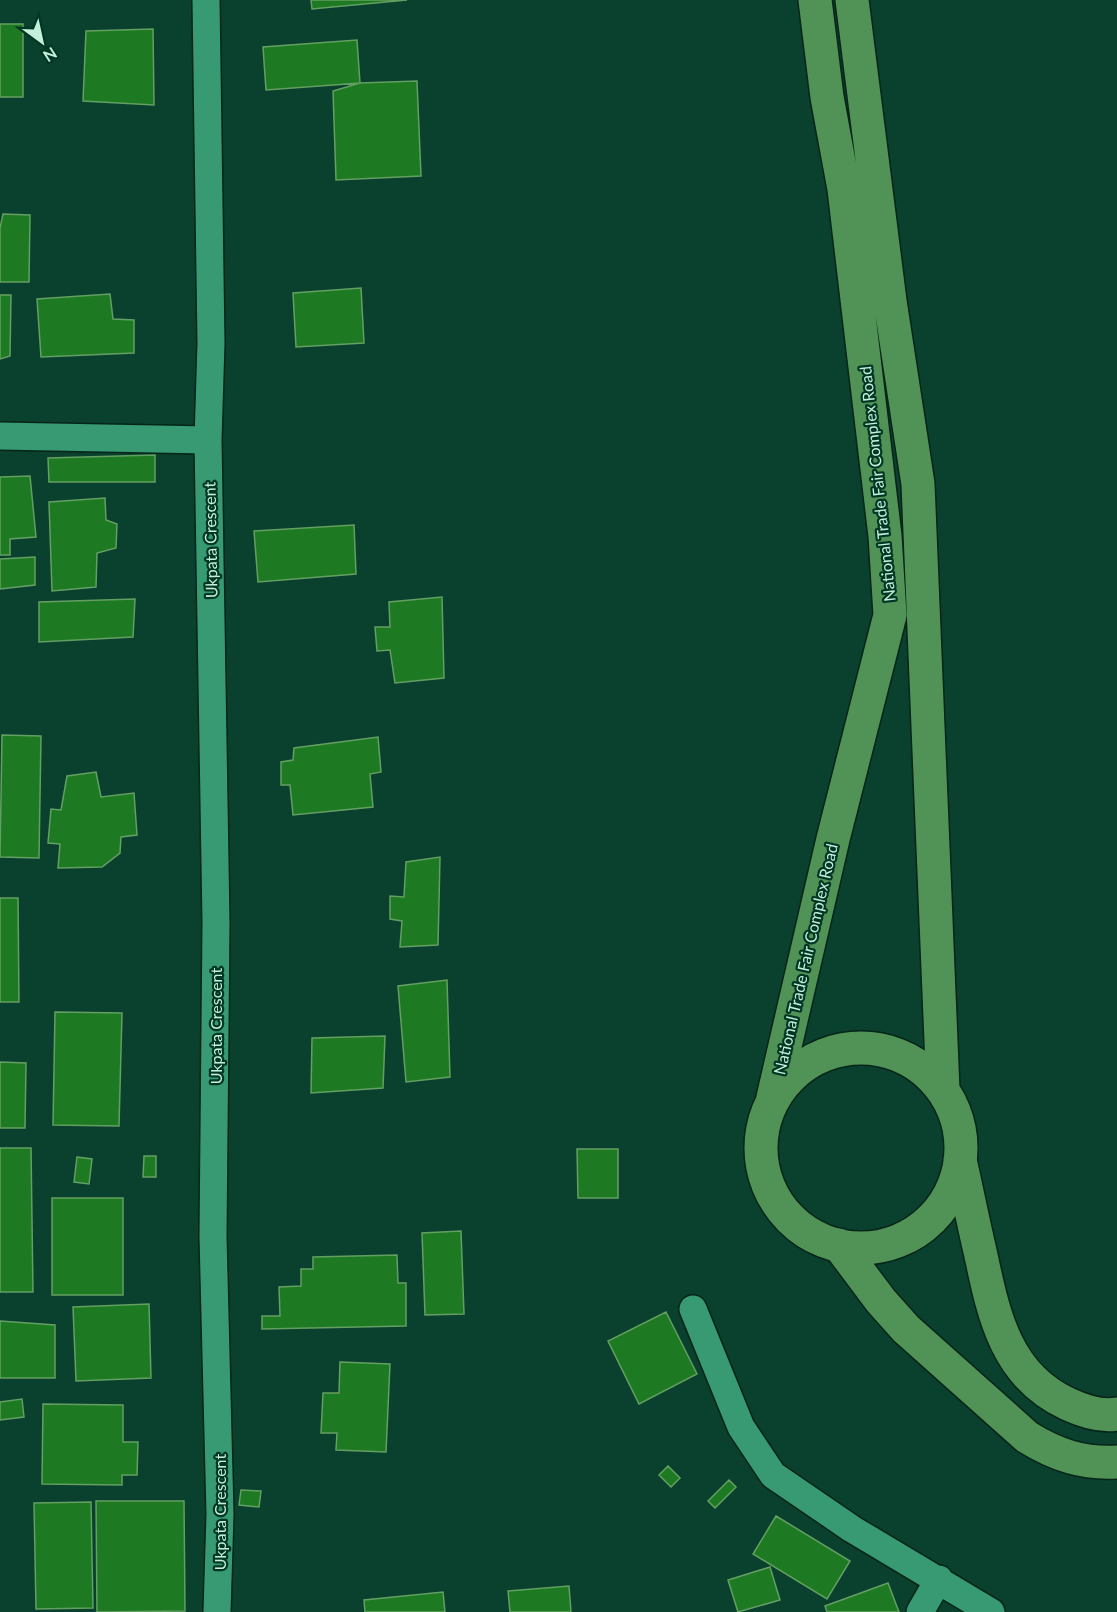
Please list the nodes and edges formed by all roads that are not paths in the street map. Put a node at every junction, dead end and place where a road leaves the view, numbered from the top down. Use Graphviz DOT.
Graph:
graph roads {
  1 [pos="206,0"];
  2 [pos="815,0"];
  3 [pos="852,0"];
  4 [pos="0,436"];
  5 [pos="208,440"];
  6 [pos="943,1089"];
  7 [pos="772,1102"];
  8 [pos="960,1160"];
  9 [pos="839,1245"];
  10 [pos="693,1309"];
  11 [pos="1117,1414"];
  12 [pos="1117,1462"];
  13 [pos="939,1579"];
  14 [pos="217,1612"];
  15 [pos="920,1612"];
  16 [pos="991,1612"];
  1 -- 5 [label="street, Ukpata Crescent"];
  2 -- 7 [label="main road, National Trade Fair Complex Road"];
  3 -- 6 [label="main road"];
  4 -- 5 [label="street"];
  5 -- 14 [label="street, Ukpata Crescent"];
  6 -- 7 [label="main road"];
  6 -- 8 [label="main road"];
  7 -- 9 [label="main road"];
  8 -- 9 [label="main road"];
  8 -- 11 [label="main road"];
  9 -- 12 [label="main road"];
  10 -- 13 [label="street"];
  13 -- 15 [label="street"];
  13 -- 16 [label="street"];
}
